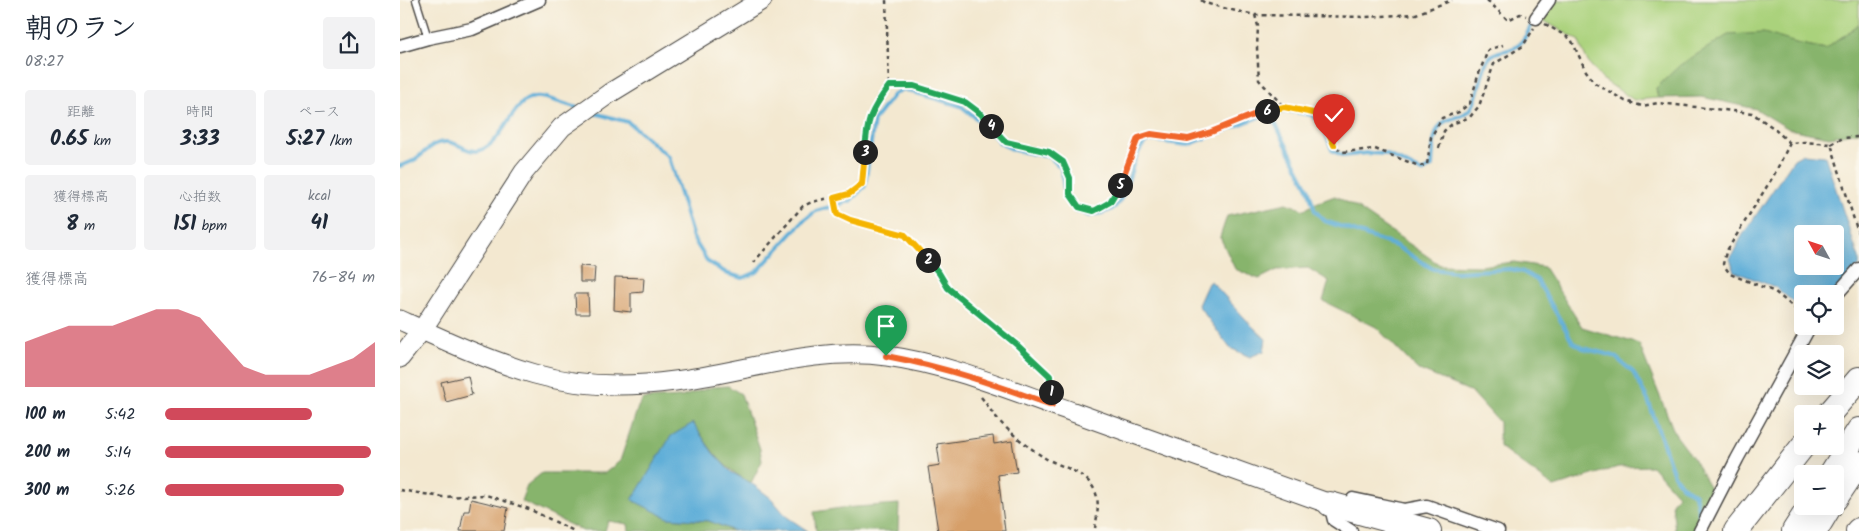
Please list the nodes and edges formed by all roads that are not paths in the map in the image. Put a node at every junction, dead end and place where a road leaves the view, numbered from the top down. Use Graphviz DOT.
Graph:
graph roads {
  1 [pos="416,0"];
  2 [pos="539,0"];
  3 [pos="762,0"];
  4 [pos="1549,0"];
  5 [pos="1536,18"];
  6 [pos="428,38"];
  7 [pos="400,46"];
  8 [pos="1859,269"];
  9 [pos="1844,286"];
  10 [pos="400,320"];
  11 [pos="422,330"];
  12 [pos="1805,335"];
  13 [pos="400,358"];
  14 [pos="1859,379"];
  15 [pos="1837,405"];
  16 [pos="1859,430"];
  17 [pos="1796,455"];
  18 [pos="1859,462"];
  19 [pos="1836,465"];
  20 [pos="1844,485"];
  21 [pos="1338,506"];
  22 [pos="1804,515"];
  23 [pos="1825,515"];
  24 [pos="1351,531"];
  25 [pos="1394,531"];
  26 [pos="1429,531"];
  27 [pos="1498,531"];
  28 [pos="1700,531"];
  29 [pos="1736,531"];
  30 [pos="1794,531"];
  31 [pos="1815,531"];
  1 -- 6 [label="lane"];
  2 -- 6 [label="street"];
  3 -- 11 [label="street"];
  4 -- 5 [label="street"];
  6 -- 7 [label="street"];
  8 -- 9 [label="street"];
  10 -- 11 [label="street"];
  11 -- 13 [label="street"];
  11 -- 21 [label="street"];
  12 -- 28 [label="street"];
  14 -- 15 [label="highway"];
  16 -- 19 [label="highway"];
  17 -- 29 [label="highway"];
  18 -- 20 [label="highway"];
  21 -- 24 [label="street"];
  21 -- 25 [label="highway"];
  21 -- 26 [label="highway"];
  21 -- 27 [label="street"];
  22 -- 30 [label="highway"];
  23 -- 31 [label="highway"];
}
